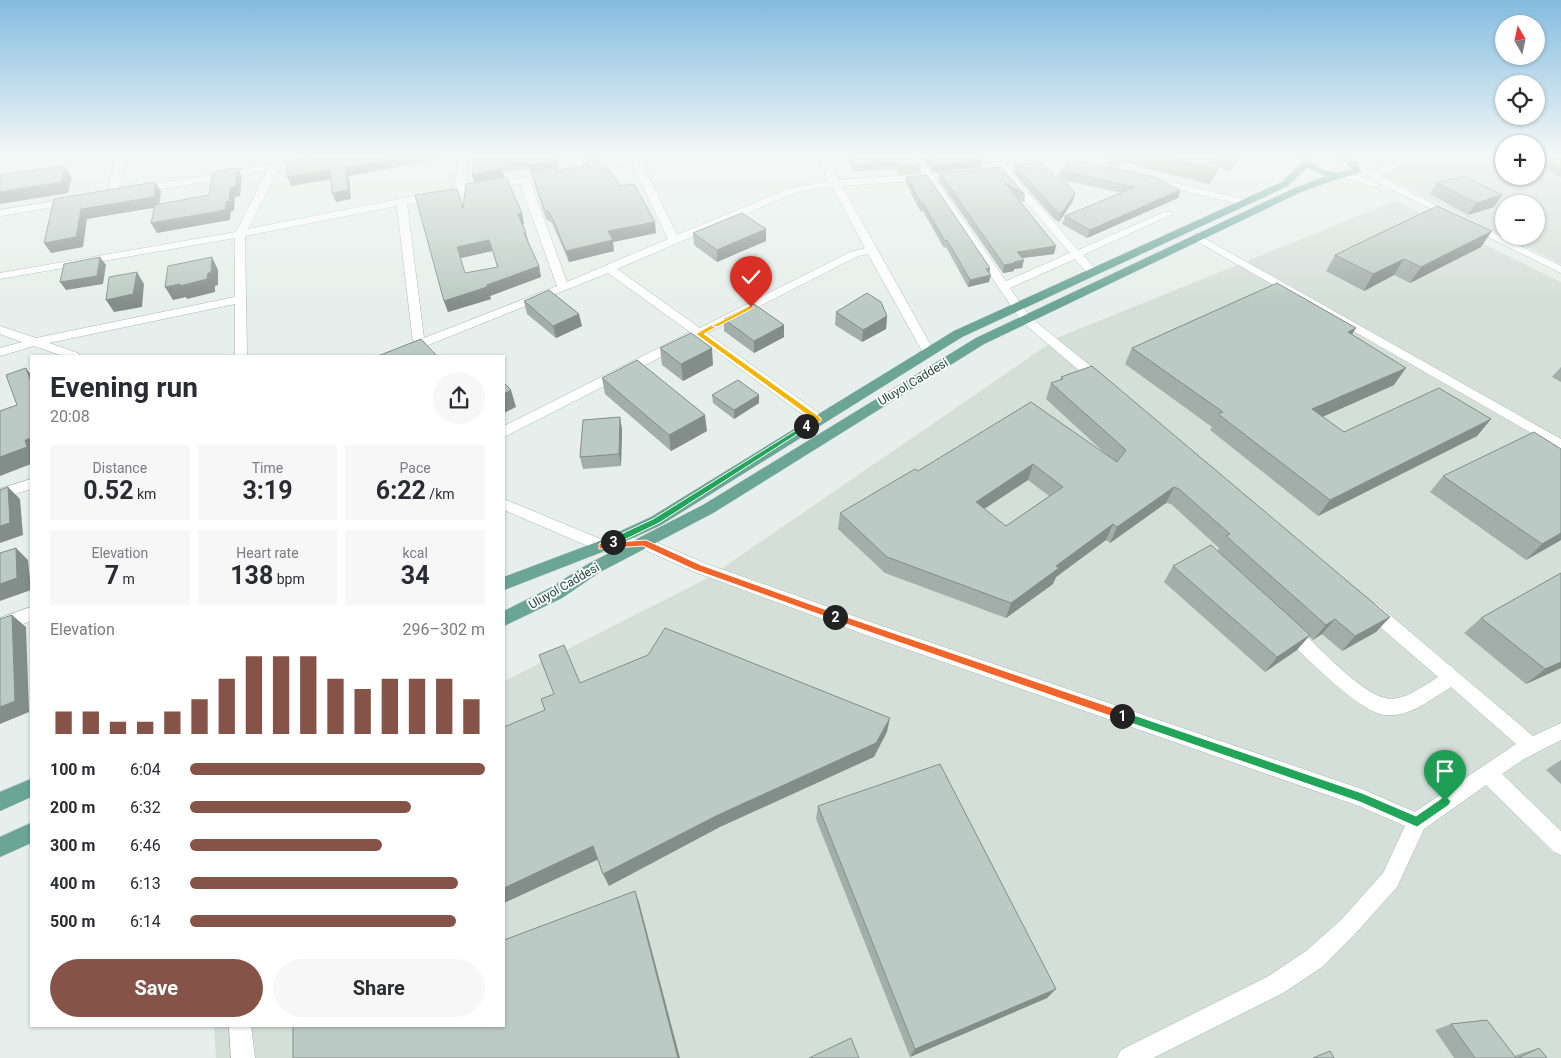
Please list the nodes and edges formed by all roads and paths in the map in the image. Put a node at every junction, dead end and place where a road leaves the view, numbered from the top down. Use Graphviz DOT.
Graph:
graph roads {
  1 [pos="48,205"];
  2 [pos="255,205"];
  3 [pos="381,205"];
  4 [pos="403,205"];
  5 [pos="533,205"];
  6 [pos="657,205"];
  7 [pos="757,205"];
  8 [pos="847,205"];
  9 [pos="952,205"];
  10 [pos="1033,205"];
  11 [pos="1236,205"];
  12 [pos="1265,205"];
  13 [pos="1430,206"];
  14 [pos="0,214"];
  15 [pos="1168,214"];
  16 [pos="240,234"];
  17 [pos="1197,237"];
  18 [pos="674,240"];
  19 [pos="871,250"];
  20 [pos="1075,255"];
  21 [pos="608,268"];
  22 [pos="1561,270"];
  23 [pos="1092,272"];
  24 [pos="0,276"];
  25 [pos="1003,287"];
  26 [pos="563,288"];
  27 [pos="240,298"];
  28 [pos="1016,306"];
  29 [pos="1026,319"];
  30 [pos="0,330"];
  31 [pos="699,334"];
  32 [pos="36,342"];
  33 [pos="419,345"];
  34 [pos="928,351"];
  35 [pos="0,352"];
  36 [pos="71,355"];
  37 [pos="240,355"];
  38 [pos="393,355"];
  39 [pos="1110,389"];
  40 [pos="818,419"];
  41 [pos="505,431"];
  42 [pos="1561,445"];
  43 [pos="30,484"];
  44 [pos="0,494"];
  45 [pos="505,504"];
  46 [pos="644,543"];
  47 [pos="602,546"];
  48 [pos="505,584"];
  49 [pos="1361,601"];
  50 [pos="30,614"];
  51 [pos="1276,617"];
  52 [pos="505,618"];
  53 [pos="0,625"];
  54 [pos="1452,678"];
  55 [pos="1561,731"];
  56 [pos="1532,746"];
  57 [pos="1488,774"];
  58 [pos="30,788"];
  59 [pos="0,802"];
  60 [pos="1417,822"];
  61 [pos="30,833"];
  62 [pos="1561,844"];
  63 [pos="0,847"];
  64 [pos="240,1027"];
  65 [pos="243,1058"];
  66 [pos="1129,1058"];
  1 -- 14 [label="street"];
  2 -- 16 [label="street"];
  3 -- 16 [label="street"];
  4 -- 33 [label="street"];
  5 -- 26 [label="street"];
  6 -- 18 [label="street"];
  7 -- 18 [label="street"];
  8 -- 19 [label="street"];
  9 -- 25 [label="street"];
  10 -- 20 [label="street"];
  11 -- 23 [label="main road, Uluyol Caddesi"];
  12 -- 17 [label="main road, Uluyol Caddesi"];
  13 -- 22 [label="street"];
  15 -- 20 [label="street"];
  16 -- 24 [label="street"];
  16 -- 27 [label="street"];
  17 -- 29 [label="main road, Uluyol Caddesi"];
  17 -- 42 [label="street"];
  18 -- 21 [label="street"];
  19 -- 31 [label="street"];
  19 -- 34 [label="street"];
  20 -- 23 [label="street"];
  20 -- 25 [label="street"];
  21 -- 26 [label="street"];
  21 -- 31 [label="street"];
  23 -- 28 [label="main road, Uluyol Caddesi"];
  25 -- 28 [label="street"];
  26 -- 33 [label="street"];
  27 -- 32 [label="street"];
  27 -- 37 [label="street"];
  28 -- 29 [label="street"];
  28 -- 34 [label="main road, Uluyol Caddesi"];
  29 -- 39 [label="street"];
  29 -- 46 [label="main road, Uluyol Caddesi"];
  30 -- 32 [label="street"];
  31 -- 40 [label="street"];
  31 -- 41 [label="street"];
  32 -- 35 [label="street"];
  32 -- 36 [label="street"];
  33 -- 38 [label="street"];
  34 -- 40 [label="main road, Uluyol Caddesi"];
  40 -- 47 [label="main road, Uluyol Caddesi"];
  43 -- 44 [label="street"];
  45 -- 47 [label="street"];
  46 -- 47 [label="street"];
  46 -- 52 [label="main road, Uluyol Caddesi"];
  46 -- 60 [label="street"];
  47 -- 48 [label="main road, Uluyol Caddesi"];
  49 -- 54 [label="street"];
  50 -- 53 [label="street"];
  51 -- 54 [label="street"];
  54 -- 56 [label="street"];
  55 -- 56 [label="street"];
  56 -- 57 [label="street"];
  57 -- 60 [label="street"];
  57 -- 62 [label="street"];
  58 -- 59 [label="main road"];
  60 -- 66 [label="street"];
  61 -- 63 [label="main road"];
  64 -- 65 [label="street"];
}
